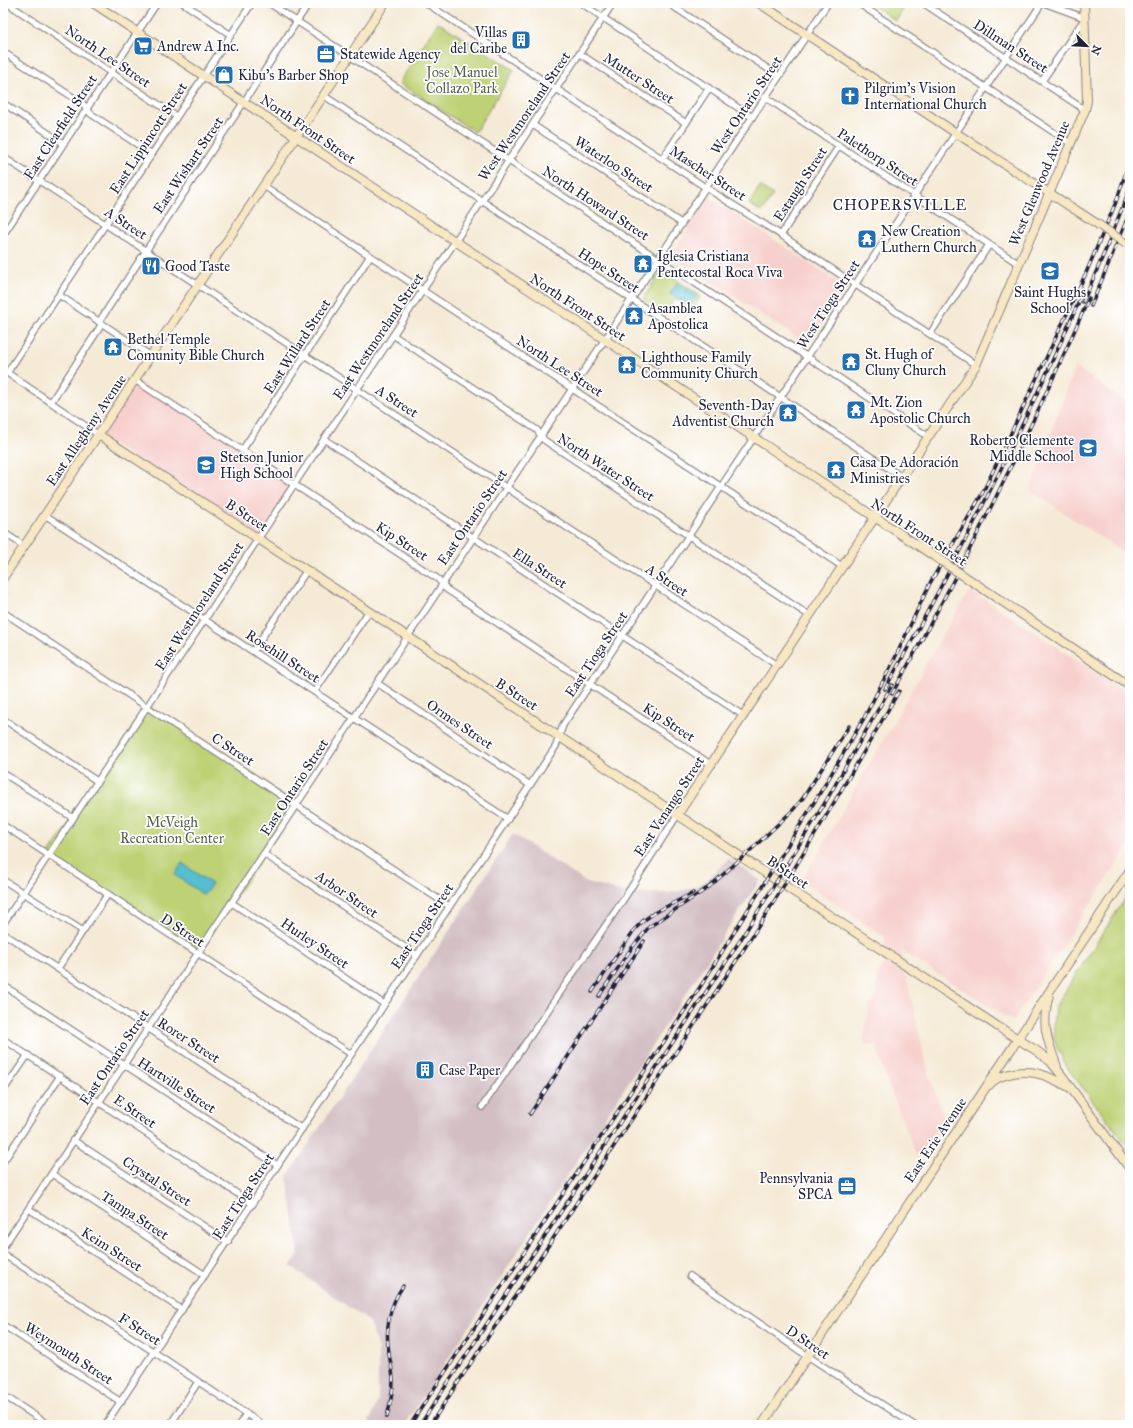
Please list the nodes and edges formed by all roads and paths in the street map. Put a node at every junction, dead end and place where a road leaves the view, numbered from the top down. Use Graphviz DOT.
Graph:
graph roads {
  1 [pos="7,3"];
  2 [pos="93,3"];
  3 [pos="157,3"];
  4 [pos="183,3"];
  5 [pos="252,3"];
  6 [pos="269,3"];
  7 [pos="309,3"];
  8 [pos="385,3"];
  9 [pos="426,3"];
  10 [pos="581,3"];
  11 [pos="614,3"];
  12 [pos="668,3"];
  13 [pos="759,3"];
  14 [pos="828,3"];
  15 [pos="858,3"];
  16 [pos="923,3"];
  17 [pos="1043,3"];
  18 [pos="1084,3"];
  19 [pos="604,18"];
  20 [pos="1085,18"];
  21 [pos="297,21"];
  22 [pos="138,32"];
  23 [pos="231,34"];
  24 [pos="807,34"];
  25 [pos="3,52"];
  26 [pos="580,54"];
  27 [pos="350,56"];
  28 [pos="1006,57"];
  29 [pos="110,72"];
  30 [pos="204,76"];
  31 [pos="779,76"];
  32 [pos="1042,81"];
  33 [pos="986,87"];
  34 [pos="709,88"];
  35 [pos="556,89"];
  36 [pos="323,95"];
  37 [pos="765,97"];
  38 [pos="244,102"];
  39 [pos="3,103"];
  40 [pos="87,108"];
  41 [pos="1085,110"];
  42 [pos="176,116"];
  43 [pos="752,117"];
  44 [pos="686,123"];
  45 [pos="533,125"];
  46 [pos="956,133"];
  47 [pos="296,137"];
  48 [pos="63,143"];
  49 [pos="1070,143"];
  50 [pos="839,146"];
  51 [pos="152,154"];
  52 [pos="3,157"];
  53 [pos="663,158"];
  54 [pos="509,160"];
  55 [pos="39,180"];
  56 [pos="264,186"];
  57 [pos="705,187"];
  58 [pos="1049,193"];
  59 [pos="915,196"];
  60 [pos="482,201"];
  61 [pos="681,223"];
  62 [pos="106,224"];
  63 [pos="4,232"];
  64 [pos="781,235"];
  65 [pos="455,242"];
  66 [pos="989,245"];
  67 [pos="1128,245"];
  68 [pos="146,250"];
  69 [pos="370,256"];
  70 [pos="658,259"];
  71 [pos="1019,264"];
  72 [pos="198,285"];
  73 [pos="855,285"];
  74 [pos="423,290"];
  75 [pos="59,295"];
  76 [pos="631,298"];
  77 [pos="100,323"];
  78 [pos="930,334"];
  79 [pos="393,335"];
  80 [pos="604,339"];
  81 [pos="305,355"];
  82 [pos="151,356"];
  83 [pos="808,357"];
  84 [pos="976,365"];
  85 [pos="5,372"];
  86 [pos="135,380"];
  87 [pos="357,389"];
  88 [pos="572,389"];
  89 [pos="782,397"];
  90 [pos="51,402"];
  91 [pos="99,435"];
  92 [pos="541,435"];
  93 [pos="929,437"];
  94 [pos="754,438"];
  95 [pos="324,439"];
  96 [pos="243,449"];
  97 [pos="902,477"];
  98 [pos="294,484"];
  99 [pos="721,486"];
  100 [pos="506,487"];
  101 [pos="45,515"];
  102 [pos="875,518"];
  103 [pos="3,532"];
  104 [pos="689,536"];
  105 [pos="258,538"];
  106 [pos="473,538"];
  107 [pos="24,546"];
  108 [pos="843,567"];
  109 [pos="307,570"];
  110 [pos="3,578"];
  111 [pos="442,584"];
  112 [pos="655,586"];
  113 [pos="369,611"];
  114 [pos="3,612"];
  115 [pos="810,616"];
  116 [pos="204,619"];
  117 [pos="622,636"];
  118 [pos="407,637"];
  119 [pos="253,651"];
  120 [pos="778,666"];
  121 [pos="377,683"];
  122 [pos="591,685"];
  123 [pos="1130,686"];
  124 [pos="315,691"];
  125 [pos="147,706"];
  126 [pos="744,716"];
  127 [pos="353,718"];
  128 [pos="3,719"];
  129 [pos="558,736"];
  130 [pos="712,765"];
  131 [pos="3,772"];
  132 [pos="97,781"];
  133 [pos="530,785"];
  134 [pos="296,805"];
  135 [pos="678,814"];
  136 [pos="73,818"];
  137 [pos="508,819"];
  138 [pos="3,825"];
  139 [pos="264,854"];
  140 [pos="48,855"];
  141 [pos="1130,870"];
  142 [pos="3,880"];
  143 [pos="23,893"];
  144 [pos="108,894"];
  145 [pos="232,903"];
  146 [pos="450,906"];
  147 [pos="3,924"];
  148 [pos="83,931"];
  149 [pos="3,933"];
  150 [pos="198,954"];
  151 [pos="417,955"];
  152 [pos="58,968"];
  153 [pos="3,985"];
  154 [pos="1053,986"];
  155 [pos="384,1004"];
  156 [pos="148,1028"];
  157 [pos="3,1039"];
  158 [pos="1018,1039"];
  159 [pos="351,1054"];
  160 [pos="28,1055"];
  161 [pos="124,1065"];
  162 [pos="1060,1073"];
  163 [pos="60,1076"];
  164 [pos="1070,1087"];
  165 [pos="3,1092"];
  166 [pos="982,1093"];
  167 [pos="99,1101"];
  168 [pos="482,1107"];
  169 [pos="302,1129"];
  170 [pos="73,1140"];
  171 [pos="3,1162"];
  172 [pos="277,1165"];
  173 [pos="1130,1169"];
  174 [pos="52,1174"];
  175 [pos="253,1204"];
  176 [pos="29,1209"];
  177 [pos="228,1242"];
  178 [pos="3,1247"];
  179 [pos="3,1254"];
  180 [pos="205,1275"];
  181 [pos="690,1276"];
  182 [pos="182,1310"];
  183 [pos="3,1325"];
  184 [pos="154,1352"];
  185 [pos="808,1356"];
  186 [pos="198,1382"];
  187 [pos="3,1395"];
  188 [pos="121,1402"];
  189 [pos="246,1414"];
  190 [pos="48,1425"];
  191 [pos="105,1425"];
  192 [pos="170,1425"];
  193 [pos="239,1425"];
  194 [pos="263,1425"];
  195 [pos="762,1425"];
  196 [pos="914,1425"];
  1 -- 29 [label="street, North Lee Street"];
  2 -- 22 [label="main road, North Front Street"];
  3 -- 22 [label="street, East Clearfield Street"];
  4 -- 23 [label="street"];
  5 -- 23 [label="street, East Lippincott Street"];
  6 -- 21 [label="street, North Howard Street"];
  7 -- 21 [label="street, East Wishart Street"];
  8 -- 27 [label="main road, East Allegheny Avenue"];
  9 -- 35 [label="street, Mascher Street"];
  10 -- 19 [label="street"];
  11 -- 19 [label="street, West Westmoreland Street"];
  12 -- 31 [label="street"];
  13 -- 24 [label="main road"];
  14 -- 24 [label="street, West Ontario Street"];
  15 -- 33 [label="street"];
  16 -- 28 [label="street, Dillman Street"];
  17 -- 20 [label="street"];
  17 -- 28 [label="street, West Tioga Street"];
  18 -- 20 [label="main road, West Glenwood Avenue"];
  19 -- 26 [label="street, West Westmoreland Street"];
  19 -- 34 [label="street"];
  20 -- 32 [label="street"];
  20 -- 41 [label="main road, West Glenwood Avenue"];
  21 -- 27 [label="street, North Howard Street"];
  21 -- 38 [label="street, East Wishart Street"];
  22 -- 29 [label="street, East Clearfield Street"];
  22 -- 30 [label="main road, North Front Street"];
  23 -- 30 [label="street, East Lippincott Street"];
  24 -- 31 [label="street, West Ontario Street"];
  24 -- 46 [label="main road"];
  25 -- 40 [label="street"];
  26 -- 35 [label="street, West Westmoreland Street"];
  26 -- 44 [label="street, Mutter Street"];
  27 -- 36 [label="main road, East Allegheny Avenue"];
  27 -- 54 [label="street, North Howard Street"];
  28 -- 32 [label="street, Dillman Street"];
  28 -- 33 [label="street, West Tioga Street"];
  29 -- 40 [label="street, East Clearfield Street"];
  29 -- 42 [label="street, North Lee Street"];
  30 -- 38 [label="main road, North Front Street"];
  30 -- 42 [label="street, East Lippincott Street"];
  31 -- 37 [label="street, West Ontario Street"];
  32 -- 41 [label="street, Dillman Street"];
  33 -- 46 [label="street, West Tioga Street"];
  33 -- 49 [label="street"];
  34 -- 43 [label="street"];
  34 -- 44 [label="street"];
  35 -- 45 [label="street, West Westmoreland Street"];
  35 -- 53 [label="street, Mascher Street"];
  36 -- 47 [label="main road, East Allegheny Avenue"];
  36 -- 60 [label="street, Hope Street"];
  37 -- 43 [label="street, West Ontario Street"];
  37 -- 50 [label="street, Palethorp Street"];
  38 -- 47 [label="main road, North Front Street"];
  38 -- 68 [label="street, East Wishart Street"];
  39 -- 48 [label="street"];
  40 -- 48 [label="street, East Clearfield Street"];
  40 -- 51 [label="street"];
  41 -- 49 [label="main road, West Glenwood Avenue"];
  42 -- 51 [label="street, East Lippincott Street"];
  43 -- 57 [label="street, West Ontario Street"];
  44 -- 53 [label="street"];
  45 -- 54 [label="street, West Westmoreland Street"];
  45 -- 61 [label="street, Waterloo Street"];
  46 -- 58 [label="main road"];
  46 -- 59 [label="street, West Tioga Street"];
  47 -- 56 [label="main road, East Allegheny Avenue"];
  47 -- 65 [label="main road, North Front Street"];
  48 -- 55 [label="street, East Clearfield Street"];
  49 -- 58 [label="main road, West Glenwood Avenue"];
  50 -- 59 [label="street, Palethorp Street"];
  50 -- 64 [label="street, Estaugh Street"];
  51 -- 62 [label="street, East Lippincott Street"];
  52 -- 55 [label="street, A Street"];
  53 -- 57 [label="street, Mascher Street"];
  54 -- 60 [label="street, West Westmoreland Street"];
  54 -- 70 [label="street, North Howard Street"];
  55 -- 62 [label="street, A Street"];
  55 -- 63 [label="street, East Clearfield Street"];
  56 -- 69 [label="street, North Lee Street"];
  56 -- 72 [label="main road, East Allegheny Avenue"];
  57 -- 61 [label="street, West Ontario Street"];
  57 -- 64 [label="street, Mascher Street"];
  58 -- 67 [label="main road, bridge"];
  58 -- 71 [label="main road, West Glenwood Avenue"];
  59 -- 66 [label="street, Palethorp Street"];
  59 -- 73 [label="street, West Tioga Street"];
  60 -- 65 [label="street, West Westmoreland Street"];
  60 -- 76 [label="street, Hope Street"];
  61 -- 70 [label="street, West Ontario Street"];
  62 -- 68 [label="street, A Street"];
  62 -- 75 [label="street, East Lippincott Street"];
  64 -- 73 [label="street, Mascher Street"];
  65 -- 74 [label="street, East Westmoreland Street"];
  65 -- 80 [label="main road, North Front Street"];
  66 -- 71 [label="street, Palethorp Street"];
  66 -- 78 [label="street"];
  68 -- 72 [label="street, A Street"];
  68 -- 77 [label="street, East Wishart Street"];
  69 -- 74 [label="street, North Lee Street"];
  69 -- 81 [label="street, East Willard Street"];
  70 -- 76 [label="street, West Ontario Street"];
  70 -- 83 [label="street, North Howard Street"];
  71 -- 84 [label="main road, West Glenwood Avenue"];
  72 -- 81 [label="street, A Street"];
  72 -- 82 [label="main road, East Allegheny Avenue"];
  73 -- 78 [label="street, Mascher Street"];
  73 -- 83 [label="street, West Tioga Street"];
  74 -- 79 [label="street, East Westmoreland Street"];
  74 -- 88 [label="street, North Lee Street"];
  75 -- 77 [label="street"];
  75 -- 85 [label="street, East Lippincott Street"];
  76 -- 80 [label="street, West Ontario Street"];
  76 -- 89 [label="street, Hope Street"];
  77 -- 82 [label="street"];
  77 -- 90 [label="street, East Wishart Street"];
  78 -- 84 [label="street, Mascher Street"];
  79 -- 87 [label="street, East Westmoreland Street"];
  79 -- 92 [label="street, North Water Street"];
  80 -- 88 [label="street, East Ontario Street"];
  80 -- 94 [label="main road, North Front Street"];
  81 -- 87 [label="street, A Street"];
  81 -- 96 [label="street, East Willard Street"];
  82 -- 86 [label="main road, East Allegheny Avenue"];
  83 -- 89 [label="street, West Tioga Street"];
  83 -- 93 [label="street, North Howard Street"];
  84 -- 93 [label="main road, West Glenwood Avenue"];
  85 -- 90 [label="street, B Street"];
  86 -- 91 [label="main road, East Allegheny Avenue"];
  86 -- 96 [label="street, Kip Street"];
  87 -- 95 [label="street, East Westmoreland Street"];
  87 -- 100 [label="street, A Street"];
  88 -- 92 [label="street, East Ontario Street"];
  88 -- 99 [label="street, North Lee Street"];
  89 -- 94 [label="street, West Tioga Street"];
  89 -- 97 [label="street, Hope Street"];
  90 -- 91 [label="street, B Street"];
  91 -- 101 [label="main road, East Allegheny Avenue"];
  91 -- 105 [label="main road, B Street"];
  92 -- 100 [label="street, East Ontario Street"];
  92 -- 104 [label="street, North Water Street"];
  93 -- 97 [label="main road, East Venango Street"];
  94 -- 99 [label="street, East Tioga Street"];
  94 -- 102 [label="main road, North Front Street"];
  95 -- 98 [label="street, East Westmoreland Street"];
  95 -- 106 [label="street, Ella Street"];
  96 -- 98 [label="street, Kip Street"];
  97 -- 102 [label="main road, East Venango Street"];
  98 -- 105 [label="street, East Westmoreland Street"];
  98 -- 111 [label="street, Kip Street"];
  99 -- 104 [label="street, East Tioga Street"];
  99 -- 108 [label="street, North Lee Street"];
  100 -- 106 [label="street, East Ontario Street"];
  100 -- 112 [label="street, A Street"];
  101 -- 107 [label="main road, East Allegheny Avenue"];
  101 -- 116 [label="street, Rosehill Street"];
  102 -- 108 [label="main road, East Venango Street"];
  102 -- 123 [label="main road, North Front Street, bridge"];
  103 -- 107 [label="street"];
  104 -- 112 [label="street, East Tioga Street"];
  104 -- 115 [label="street, North Water Street"];
  105 -- 109 [label="main road, B Street"];
  105 -- 116 [label="street, East Westmoreland Street"];
  106 -- 111 [label="street, East Ontario Street"];
  106 -- 117 [label="street, Ella Street"];
  107 -- 110 [label="main road, East Allegheny Avenue"];
  108 -- 115 [label="main road, East Venango Street"];
  109 -- 113 [label="main road, B Street"];
  109 -- 119 [label="street"];
  111 -- 118 [label="street, East Ontario Street"];
  111 -- 122 [label="street, Kip Street"];
  112 -- 117 [label="street, East Tioga Street"];
  112 -- 120 [label="street, A Street"];
  113 -- 118 [label="main road, B Street"];
  113 -- 124 [label="street"];
  114 -- 125 [label="street, C Street"];
  115 -- 120 [label="main road, East Venango Street"];
  116 -- 119 [label="street, Rosehill Street"];
  116 -- 125 [label="street, East Westmoreland Street"];
  117 -- 122 [label="street, East Tioga Street"];
  117 -- 126 [label="street, Ella Street"];
  118 -- 121 [label="street, East Ontario Street"];
  118 -- 129 [label="main road, B Street"];
  119 -- 124 [label="street, Rosehill Street"];
  120 -- 126 [label="main road, East Venango Street"];
  121 -- 127 [label="street, East Ontario Street"];
  121 -- 133 [label="street, Ormes Street"];
  122 -- 129 [label="street, East Tioga Street"];
  122 -- 130 [label="street, Kip Street"];
  124 -- 127 [label="street, Rosehill Street"];
  125 -- 132 [label="street, East Westmoreland Street"];
  125 -- 134 [label="street, C Street"];
  126 -- 130 [label="main road, East Venango Street"];
  127 -- 134 [label="street, East Ontario Street"];
  127 -- 137 [label="street, Rosehill Street"];
  128 -- 132 [label="street"];
  129 -- 133 [label="street, East Tioga Street"];
  129 -- 135 [label="main road, B Street"];
  130 -- 135 [label="main road, East Venango Street"];
  131 -- 136 [label="street"];
  132 -- 136 [label="street, East Westmoreland Street"];
  133 -- 137 [label="street, East Tioga Street"];
  134 -- 139 [label="street, East Ontario Street"];
  134 -- 146 [label="street, C Street"];
  135 -- 158 [label="main road, B Street"];
  135 -- 168 [label="street, East Venango Street"];
  136 -- 140 [label="street, East Westmoreland Street"];
  137 -- 146 [label="street, East Tioga Street"];
  138 -- 140 [label="street, D Street"];
  139 -- 145 [label="street, East Ontario Street"];
  139 -- 151 [label="street, Arbor Street"];
  140 -- 143 [label="street, East Westmoreland Street"];
  140 -- 144 [label="street, D Street"];
  141 -- 154 [label="main road, East Erie Avenue"];
  142 -- 143 [label="street"];
  143 -- 147 [label="street, East Westmoreland Street"];
  143 -- 148 [label="street"];
  144 -- 148 [label="street"];
  144 -- 150 [label="street, D Street"];
  145 -- 150 [label="street, East Ontario Street"];
  145 -- 155 [label="street, Hurley Street"];
  146 -- 151 [label="street, East Tioga Street"];
  148 -- 152 [label="street"];
  149 -- 152 [label="street, Rorer Street"];
  150 -- 156 [label="street, East Ontario Street"];
  150 -- 159 [label="street, D Street"];
  151 -- 155 [label="street, East Tioga Street"];
  152 -- 156 [label="street, Rorer Street"];
  153 -- 161 [label="street, Hartville Street"];
  154 -- 158 [label="main road, East Erie Avenue"];
  154 -- 162 [label="main road"];
  155 -- 159 [label="street, East Tioga Street"];
  156 -- 161 [label="street, East Ontario Street"];
  156 -- 169 [label="street, Rorer Street"];
  157 -- 160 [label="street, E Street"];
  158 -- 162 [label="main road, B Street"];
  158 -- 166 [label="main road, East Erie Avenue"];
  159 -- 169 [label="street, East Tioga Street"];
  160 -- 163 [label="street, E Street"];
  160 -- 165 [label="street"];
  161 -- 167 [label="street, East Ontario Street"];
  161 -- 172 [label="street, Hartville Street"];
  162 -- 164 [label="main road"];
  163 -- 167 [label="street, E Street"];
  163 -- 171 [label="street"];
  164 -- 166 [label="main road"];
  164 -- 173 [label="main road"];
  166 -- 185 [label="main road, East Erie Avenue"];
  167 -- 170 [label="street, East Ontario Street"];
  167 -- 175 [label="street, E Street"];
  169 -- 172 [label="street, East Tioga Street"];
  170 -- 174 [label="street, East Ontario Street"];
  170 -- 177 [label="street, Crystal Street"];
  172 -- 175 [label="street, East Tioga Street"];
  174 -- 176 [label="street, East Ontario Street"];
  174 -- 180 [label="street, Tampa Street"];
  175 -- 177 [label="street, East Tioga Street"];
  176 -- 178 [label="street, East Ontario Street"];
  176 -- 182 [label="street, Keim Street"];
  177 -- 180 [label="street, East Tioga Street"];
  179 -- 184 [label="street, F Street"];
  180 -- 182 [label="street, East Tioga Street"];
  181 -- 185 [label="street, D Street"];
  182 -- 184 [label="street, East Tioga Street"];
  183 -- 188 [label="street, Weymouth Street"];
  184 -- 186 [label="street, F Street"];
  184 -- 188 [label="street, East Tioga Street"];
  185 -- 195 [label="main road, East Erie Avenue"];
  185 -- 196 [label="street, D Street"];
  186 -- 189 [label="street, F Street"];
  186 -- 192 [label="street"];
  187 -- 190 [label="street"];
  188 -- 191 [label="street, East Tioga Street"];
  189 -- 193 [label="street"];
  189 -- 194 [label="street, F Street"];
}
